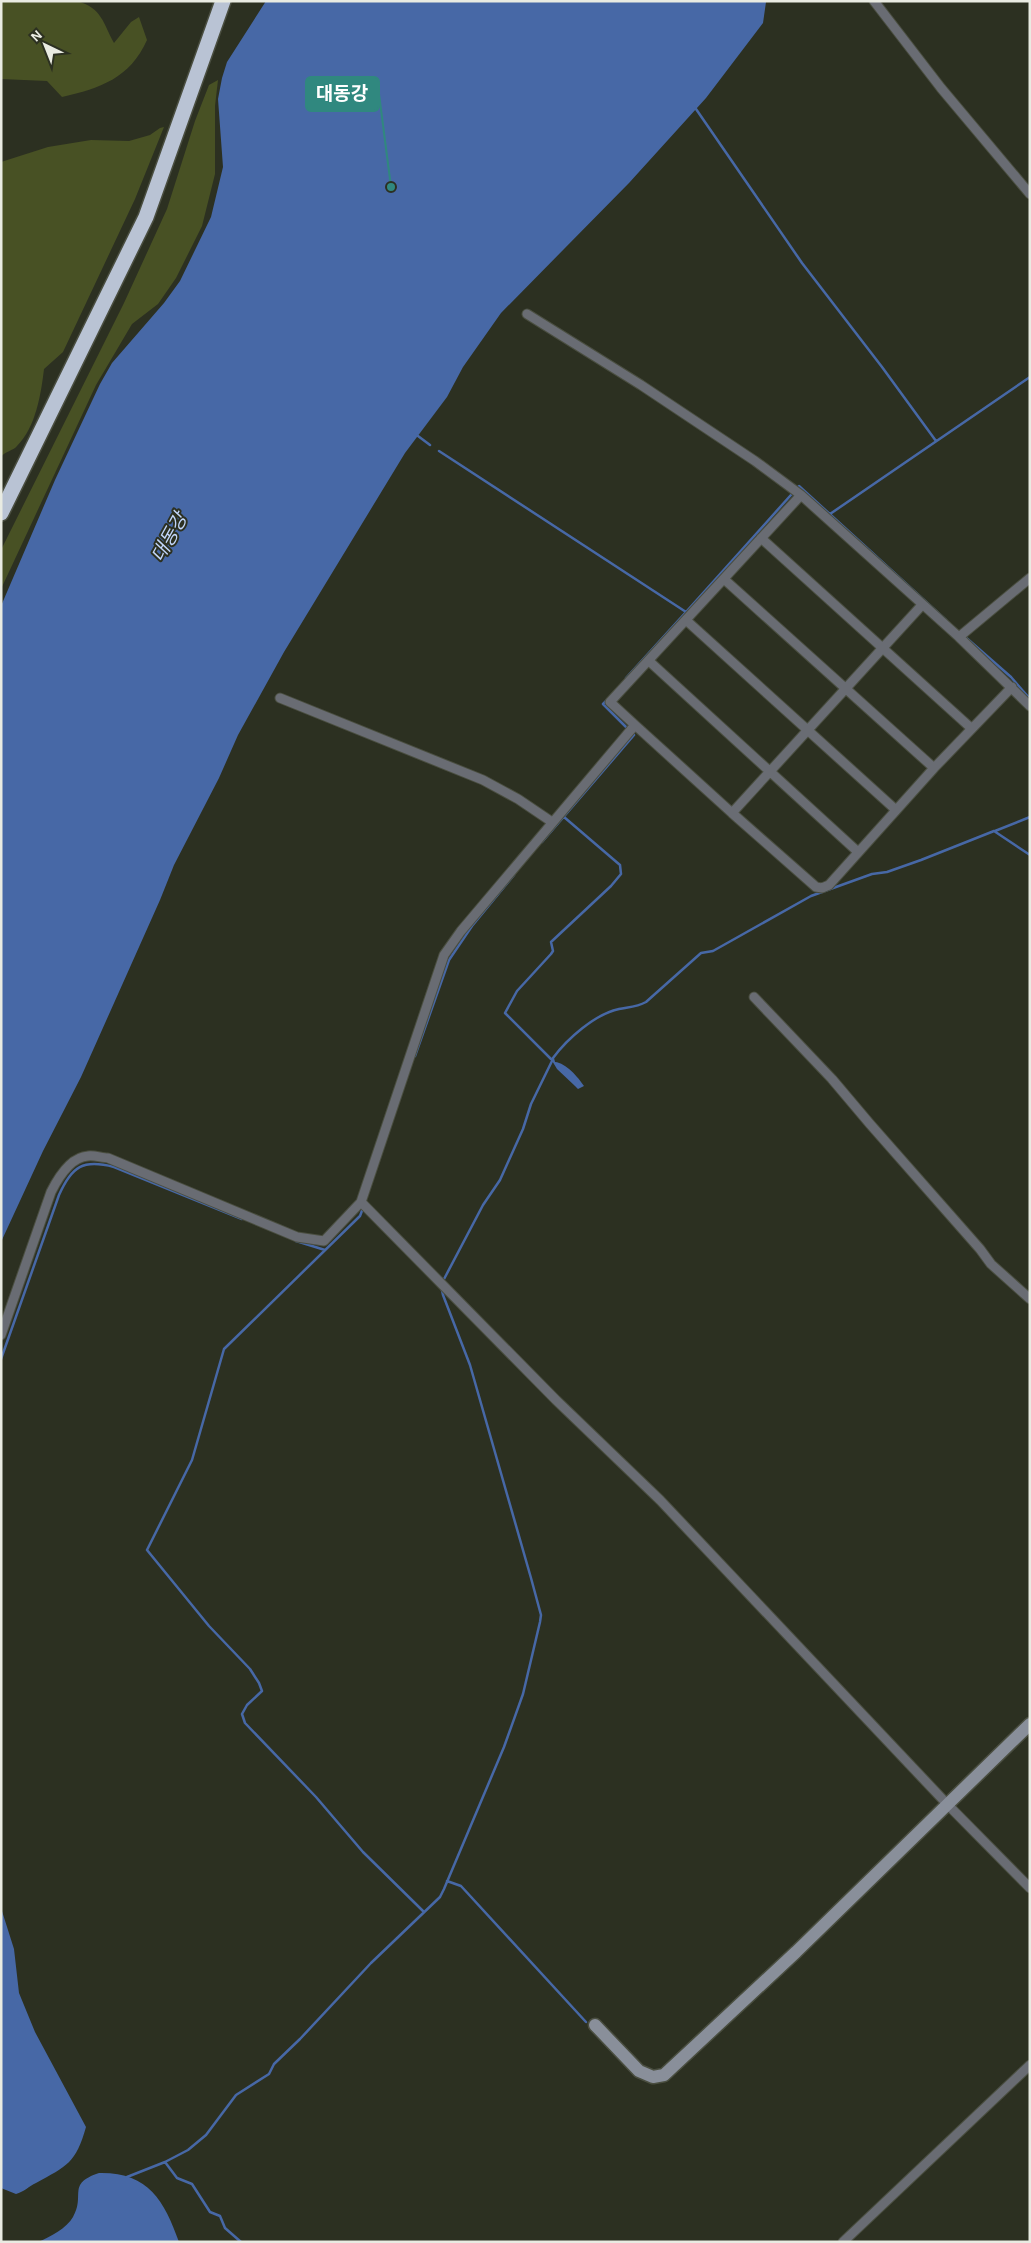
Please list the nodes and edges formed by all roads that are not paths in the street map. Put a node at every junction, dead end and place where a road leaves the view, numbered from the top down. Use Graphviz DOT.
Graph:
graph roads {
  1 [pos="223,1"];
  2 [pos="874,1"];
  3 [pos="1030,194"];
  4 [pos="528,314"];
  5 [pos="801,495"];
  6 [pos="1,513"];
  7 [pos="761,538"];
  8 [pos="1030,578"];
  9 [pos="724,580"];
  10 [pos="922,605"];
  11 [pos="687,621"];
  12 [pos="959,637"];
  13 [pos="882,648"];
  14 [pos="649,661"];
  15 [pos="1012,687"];
  16 [pos="845,689"];
  17 [pos="280,698"];
  18 [pos="1030,706"];
  19 [pos="635,725"];
  20 [pos="971,728"];
  21 [pos="807,729"];
  22 [pos="934,768"];
  23 [pos="770,771"];
  24 [pos="896,810"];
  25 [pos="732,813"];
  26 [pos="552,822"];
  27 [pos="858,852"];
  28 [pos="754,996"];
  29 [pos="361,1202"];
  30 [pos="1030,1299"];
  31 [pos="1,1335"];
  32 [pos="1030,1724"];
  33 [pos="948,1804"];
  34 [pos="1030,1888"];
  35 [pos="595,2025"];
  36 [pos="1030,2065"];
  37 [pos="843,2242"];
  1 -- 6 [label="highway"];
  2 -- 3 [label="street"];
  4 -- 5 [label="street"];
  5 -- 7 [label="street"];
  5 -- 10 [label="street"];
  7 -- 9 [label="street"];
  7 -- 13 [label="street"];
  8 -- 12 [label="street"];
  9 -- 11 [label="street"];
  9 -- 16 [label="street"];
  10 -- 12 [label="street"];
  10 -- 13 [label="street"];
  11 -- 14 [label="street"];
  11 -- 21 [label="street"];
  12 -- 15 [label="street"];
  13 -- 16 [label="street"];
  13 -- 20 [label="street"];
  14 -- 19 [label="street"];
  14 -- 23 [label="street"];
  15 -- 18 [label="street"];
  15 -- 20 [label="street"];
  16 -- 21 [label="street"];
  16 -- 22 [label="street"];
  17 -- 26 [label="street"];
  19 -- 25 [label="street"];
  19 -- 26 [label="street"];
  20 -- 22 [label="street"];
  21 -- 23 [label="street"];
  21 -- 24 [label="street"];
  22 -- 24 [label="street"];
  23 -- 25 [label="street"];
  23 -- 27 [label="street"];
  24 -- 27 [label="street"];
  25 -- 27 [label="street"];
  26 -- 29 [label="street"];
  28 -- 30 [label="street"];
  29 -- 31 [label="street"];
  29 -- 33 [label="street"];
  32 -- 33 [label="street"];
  33 -- 34 [label="street"];
  33 -- 35 [label="street"];
  36 -- 37 [label="street"];
}
